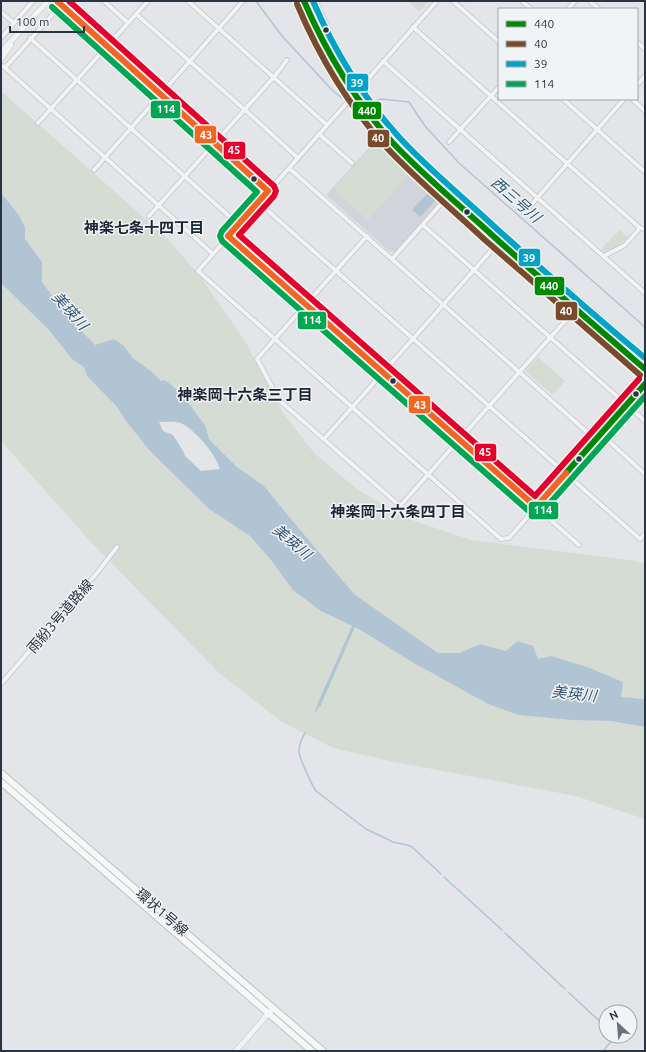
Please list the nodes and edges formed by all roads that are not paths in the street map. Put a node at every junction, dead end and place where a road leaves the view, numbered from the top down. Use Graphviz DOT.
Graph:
graph roads {
  1 [pos="33,1"];
  2 [pos="48,1"];
  3 [pos="57,1"];
  4 [pos="104,1"];
  5 [pos="148,1"];
  6 [pos="188,1"];
  7 [pos="304,1"];
  8 [pos="314,1"];
  9 [pos="436,1"];
  10 [pos="453,1"];
  11 [pos="522,1"];
  12 [pos="590,1"];
  13 [pos="240,2"];
  14 [pos="61,4"];
  15 [pos="530,8"];
  16 [pos="598,8"];
  17 [pos="1,12"];
  18 [pos="136,14"];
  19 [pos="128,23"];
  20 [pos="14,24"];
  21 [pos="413,27"];
  22 [pos="219,29"];
  23 [pos="22,30"];
  24 [pos="1,38"];
  25 [pos="30,38"];
  26 [pos="498,41"];
  27 [pos="107,46"];
  28 [pos="1,52"];
  29 [pos="1,59"];
  30 [pos="287,60"];
  31 [pos="383,61"];
  32 [pos="190,62"];
  33 [pos="645,76"];
  34 [pos="274,77"];
  35 [pos="77,80"];
  36 [pos="638,84"];
  37 [pos="360,87"];
  38 [pos="498,88"];
  39 [pos="354,93"];
  40 [pos="161,95"];
  41 [pos="491,96"];
  42 [pos="564,100"];
  43 [pos="623,100"];
  44 [pos="633,100"];
  45 [pos="51,109"];
  46 [pos="244,109"];
  47 [pos="645,110"];
  48 [pos="38,123"];
  49 [pos="327,124"];
  50 [pos="131,128"];
  51 [pos="461,130"];
  52 [pos="598,130"];
  53 [pos="319,134"];
  54 [pos="449,142"];
  55 [pos="214,143"];
  56 [pos="105,157"];
  57 [pos="298,158"];
  58 [pos="352,163"];
  59 [pos="568,164"];
  60 [pos="288,168"];
  61 [pos="94,170"];
  62 [pos="645,172"];
  63 [pos="185,176"];
  64 [pos="268,191"];
  65 [pos="451,194"];
  66 [pos="537,198"];
  67 [pos="258,202"];
  68 [pos="159,206"];
  69 [pos="524,212"];
  70 [pos="149,216"];
  71 [pos="238,224"];
  72 [pos="423,225"];
  73 [pos="640,228"];
  74 [pos="645,229"];
  75 [pos="505,235"];
  76 [pos="228,236"];
  77 [pos="367,236"];
  78 [pos="499,242"];
  79 [pos="213,254"];
  80 [pos="604,256"];
  81 [pos="392,259"];
  82 [pos="473,270"];
  83 [pos="336,271"];
  84 [pos="645,293"];
  85 [pos="581,303"];
  86 [pos="443,304"];
  87 [pos="306,305"];
  88 [pos="575,309"];
  89 [pos="550,338"];
  90 [pos="276,339"];
  91 [pos="413,339"];
  92 [pos="645,358"];
  93 [pos="645,369"];
  94 [pos="519,372"];
  95 [pos="382,373"];
  96 [pos="645,384"];
  97 [pos="626,405"];
  98 [pos="489,406"];
  99 [pos="352,407"];
  100 [pos="645,422"];
  101 [pos="601,434"];
  102 [pos="324,439"];
  103 [pos="459,440"];
  104 [pos="596,440"];
  105 [pos="566,473"];
  106 [pos="428,474"];
  107 [pos="645,474"];
  108 [pos="536,507"];
  109 [pos="645,534"];
  110 [pos="580,546"];
  111 [pos="117,547"];
  112 [pos="1,684"];
  113 [pos="1,773"];
  114 [pos="1,782"];
  115 [pos="273,1008"];
  116 [pos="269,1013"];
  117 [pos="236,1051"];
  118 [pos="312,1051"];
  119 [pos="323,1051"];
  1 -- 20 [label="street"];
  2 -- 23 [label="street"];
  3 -- 14 [label="street"];
  4 -- 19 [label="street"];
  5 -- 18 [label="street"];
  6 -- 22 [label="street"];
  7 -- 39 [label="highway"];
  8 -- 37 [label="highway"];
  9 -- 21 [label="street"];
  10 -- 26 [label="street"];
  11 -- 15 [label="street"];
  12 -- 16 [label="street"];
  13 -- 22 [label="street"];
  14 -- 25 [label="street"];
  14 -- 27 [label="street"];
  17 -- 20 [label="street"];
  18 -- 19 [label="street"];
  18 -- 32 [label="street"];
  19 -- 27 [label="street"];
  20 -- 24 [label="street"];
  21 -- 31 [label="street"];
  21 -- 41 [label="street"];
  22 -- 32 [label="street"];
  22 -- 34 [label="street"];
  23 -- 28 [label="street"];
  23 -- 29 [label="street"];
  25 -- 35 [label="street"];
  25 -- 45 [label="street"];
  27 -- 35 [label="street"];
  27 -- 40 [label="street"];
  30 -- 34 [label="street"];
  31 -- 37 [label="street"];
  31 -- 51 [label="street"];
  32 -- 40 [label="street"];
  32 -- 46 [label="street"];
  33 -- 36 [label="street"];
  34 -- 46 [label="street"];
  34 -- 49 [label="street"];
  35 -- 45 [label="street"];
  35 -- 50 [label="street"];
  37 -- 39 [label="street"];
  37 -- 65 [label="highway"];
  38 -- 41 [label="street"];
  39 -- 49 [label="street"];
  39 -- 65 [label="highway"];
  40 -- 50 [label="street"];
  40 -- 55 [label="street"];
  41 -- 51 [label="street"];
  41 -- 59 [label="street"];
  42 -- 52 [label="street"];
  43 -- 52 [label="street"];
  44 -- 47 [label="street"];
  45 -- 48 [label="street"];
  45 -- 56 [label="street"];
  46 -- 55 [label="street"];
  46 -- 57 [label="street"];
  49 -- 53 [label="street"];
  50 -- 56 [label="street"];
  50 -- 63 [label="street"];
  51 -- 54 [label="street"];
  51 -- 66 [label="street"];
  52 -- 59 [label="street"];
  52 -- 62 [label="street"];
  53 -- 57 [label="street"];
  53 -- 58 [label="street"];
  55 -- 63 [label="street"];
  55 -- 64 [label="street"];
  56 -- 61 [label="street"];
  56 -- 68 [label="street"];
  57 -- 60 [label="street"];
  59 -- 66 [label="street"];
  59 -- 73 [label="street"];
  60 -- 64 [label="street"];
  60 -- 77 [label="street"];
  63 -- 68 [label="street"];
  63 -- 71 [label="street"];
  64 -- 67 [label="street"];
  65 -- 72 [label="street"];
  65 -- 75 [label="highway"];
  65 -- 78 [label="highway"];
  66 -- 69 [label="street"];
  66 -- 80 [label="street"];
  67 -- 71 [label="street"];
  67 -- 83 [label="street"];
  68 -- 70 [label="street"];
  68 -- 79 [label="street"];
  71 -- 76 [label="street"];
  72 -- 81 [label="street"];
  72 -- 82 [label="street"];
  73 -- 74 [label="street"];
  73 -- 80 [label="street"];
  75 -- 78 [label="street"];
  75 -- 85 [label="highway"];
  76 -- 79 [label="street"];
  76 -- 87 [label="street"];
  77 -- 81 [label="street"];
  77 -- 83 [label="street"];
  78 -- 82 [label="street"];
  78 -- 88 [label="highway"];
  79 -- 90 [label="street"];
  80 -- 84 [label="street"];
  81 -- 86 [label="street"];
  82 -- 86 [label="street"];
  82 -- 89 [label="street"];
  83 -- 87 [label="street"];
  83 -- 91 [label="street"];
  85 -- 88 [label="street"];
  85 -- 92 [label="highway"];
  86 -- 91 [label="street"];
  86 -- 94 [label="street"];
  87 -- 90 [label="street"];
  87 -- 95 [label="street"];
  88 -- 89 [label="street"];
  88 -- 93 [label="highway"];
  89 -- 94 [label="street"];
  89 -- 97 [label="street"];
  90 -- 99 [label="street"];
  90 -- 102 [label="street"];
  91 -- 95 [label="street"];
  91 -- 98 [label="street"];
  94 -- 98 [label="street"];
  94 -- 104 [label="street"];
  95 -- 99 [label="street"];
  95 -- 103 [label="street"];
  96 -- 97 [label="street"];
  97 -- 100 [label="street"];
  97 -- 101 [label="street"];
  98 -- 103 [label="street"];
  98 -- 105 [label="street"];
  99 -- 102 [label="street"];
  99 -- 106 [label="street"];
  101 -- 104 [label="street"];
  101 -- 107 [label="street"];
  102 -- 106 [label="street"];
  103 -- 106 [label="street"];
  103 -- 108 [label="street"];
  104 -- 105 [label="street"];
  105 -- 108 [label="street"];
  105 -- 109 [label="street"];
  106 -- 108 [label="street"];
  108 -- 110 [label="street"];
  111 -- 112 [label="street, 雨紛3号道路線"];
  113 -- 115 [label="main road, 環状1号線"];
  114 -- 116 [label="main road, 環状1号線"];
  115 -- 116 [label="street"];
  115 -- 119 [label="main road, 環状1号線"];
  116 -- 117 [label="street"];
  116 -- 118 [label="main road, 環状1号線"];
}
